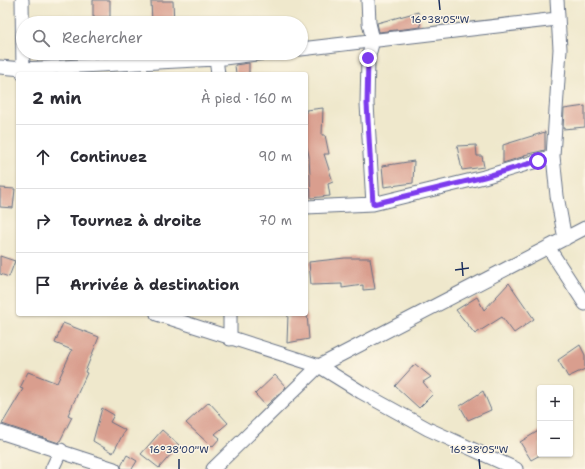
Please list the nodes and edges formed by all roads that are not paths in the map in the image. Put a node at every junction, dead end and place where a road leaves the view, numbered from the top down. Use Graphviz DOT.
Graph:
graph roads {
  1 [pos="22,0"];
  2 [pos="368,0"];
  3 [pos="557,0"];
  4 [pos="22,16"];
  5 [pos="558,19"];
  6 [pos="373,40"];
  7 [pos="308,48"];
  8 [pos="23,60"];
  9 [pos="188,60"];
  10 [pos="216,60"];
  11 [pos="0,67"];
  12 [pos="23,72"];
  13 [pos="218,72"];
  14 [pos="553,156"];
  15 [pos="373,204"];
  16 [pos="308,207"];
  17 [pos="585,228"];
  18 [pos="565,239"];
  19 [pos="548,247"];
  20 [pos="585,304"];
  21 [pos="163,316"];
  22 [pos="230,316"];
  23 [pos="230,339"];
  24 [pos="319,366"];
  25 [pos="0,432"];
  26 [pos="60,450"];
  27 [pos="52,469"];
  28 [pos="114,469"];
  29 [pos="213,469"];
  30 [pos="516,469"];
  1 -- 4 [label="street"];
  2 -- 6 [label="street"];
  3 -- 5 [label="street"];
  5 -- 6 [label="street"];
  5 -- 14 [label="street"];
  6 -- 7 [label="street"];
  6 -- 15 [label="street"];
  8 -- 12 [label="street"];
  9 -- 12 [label="street"];
  10 -- 13 [label="street"];
  11 -- 12 [label="street"];
  14 -- 15 [label="street"];
  14 -- 18 [label="street"];
  15 -- 16 [label="street"];
  17 -- 18 [label="street"];
  18 -- 19 [label="street"];
  19 -- 20 [label="street"];
  19 -- 24 [label="street"];
  21 -- 23 [label="street"];
  22 -- 23 [label="street"];
  23 -- 24 [label="street"];
  24 -- 29 [label="street"];
  24 -- 30 [label="street"];
  25 -- 26 [label="street"];
  26 -- 27 [label="street"];
  26 -- 28 [label="street"];
}
